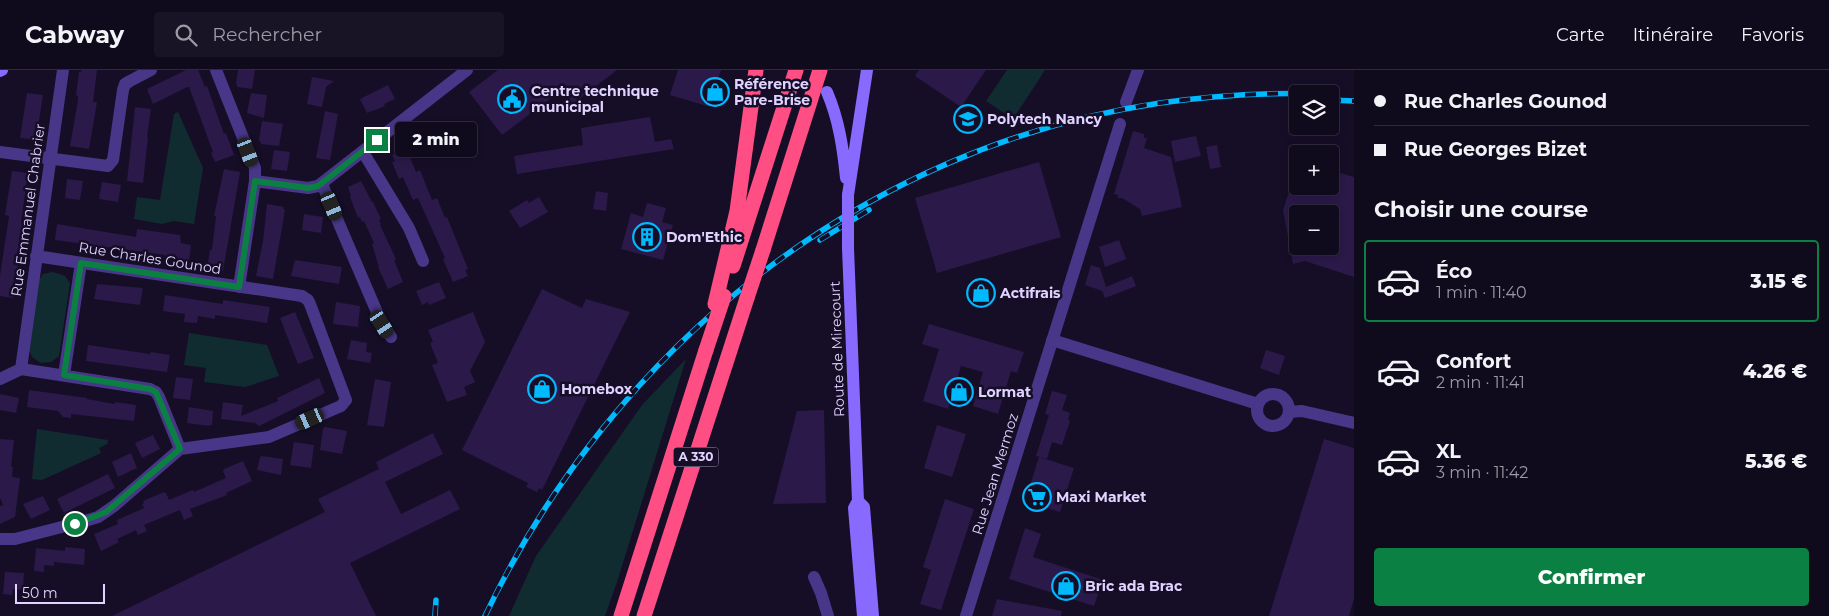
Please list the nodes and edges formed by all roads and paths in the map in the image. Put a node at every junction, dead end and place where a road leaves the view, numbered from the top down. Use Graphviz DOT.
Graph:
graph roads {
  1 [pos="62,70"];
  2 [pos="151,70"];
  3 [pos="216,70"];
  4 [pos="467,70"];
  5 [pos="756,70"];
  6 [pos="796,70"];
  7 [pos="821,70"];
  8 [pos="867,70"];
  9 [pos="1138,70"];
  10 [pos="819,93"];
  11 [pos="1126,102"];
  12 [pos="1120,124"];
  13 [pos="0,152"];
  14 [pos="363,152"];
  15 [pos="51,158"];
  16 [pos="255,181"];
  17 [pos="322,184"];
  18 [pos="848,195"];
  19 [pos="36,256"];
  20 [pos="423,261"];
  21 [pos="81,263"];
  22 [pos="239,287"];
  23 [pos="720,300"];
  24 [pos="391,337"];
  25 [pos="1052,340"];
  26 [pos="20,369"];
  27 [pos="64,375"];
  28 [pos="0,379"];
  29 [pos="1258,404"];
  30 [pos="1289,412"];
  31 [pos="1354,423"];
  32 [pos="180,449"];
  33 [pos="858,501"];
  34 [pos="0,539"];
  35 [pos="814,577"];
  36 [pos="621,616"];
  37 [pos="644,616"];
  38 [pos="828,616"];
  39 [pos="863,616"];
  40 [pos="873,616"];
  41 [pos="966,616"];
  1 -- 15 [label="street, Rue Emmanuel Chabrier"];
  2 -- 15 [label="street"];
  3 -- 16 [label="street"];
  4 -- 14 [label="street"];
  5 -- 23 [label="highway"];
  6 -- 23 [label="highway, A 330"];
  7 -- 10 [label="highway"];
  8 -- 18 [label="main road, Route de Mirecourt"];
  9 -- 11 [label="street"];
  10 -- 18 [label="main road, Route de Mirecourt"];
  10 -- 37 [label="highway, A 330, bridge"];
  12 -- 25 [label="street, Rue Jean Mermoz"];
  13 -- 15 [label="street"];
  14 -- 17 [label="street"];
  14 -- 20 [label="street"];
  15 -- 19 [label="street, Rue Emmanuel Chabrier"];
  16 -- 17 [label="street"];
  16 -- 22 [label="street"];
  17 -- 24 [label="street"];
  18 -- 33 [label="main road, Route de Mirecourt, bridge"];
  19 -- 21 [label="street, Rue Charles Gounod"];
  19 -- 26 [label="street, Rue Emmanuel Chabrier"];
  21 -- 22 [label="street, Rue Charles Gounod"];
  21 -- 27 [label="street"];
  22 -- 32 [label="street, Rue Charles Gounod"];
  23 -- 36 [label="highway, A 330, bridge"];
  25 -- 29 [label="street"];
  25 -- 41 [label="street, Rue Jean Mermoz"];
  26 -- 27 [label="street"];
  26 -- 28 [label="street"];
  27 -- 32 [label="street"];
  29 -- 30 [label="street"];
  29 -- 30 [label="street"];
  30 -- 31 [label="street"];
  32 -- 34 [label="street"];
  33 -- 39 [label="main road, Route de Mirecourt"];
  33 -- 40 [label="main road, Route de Mirecourt"];
  35 -- 38 [label="street"];
}
